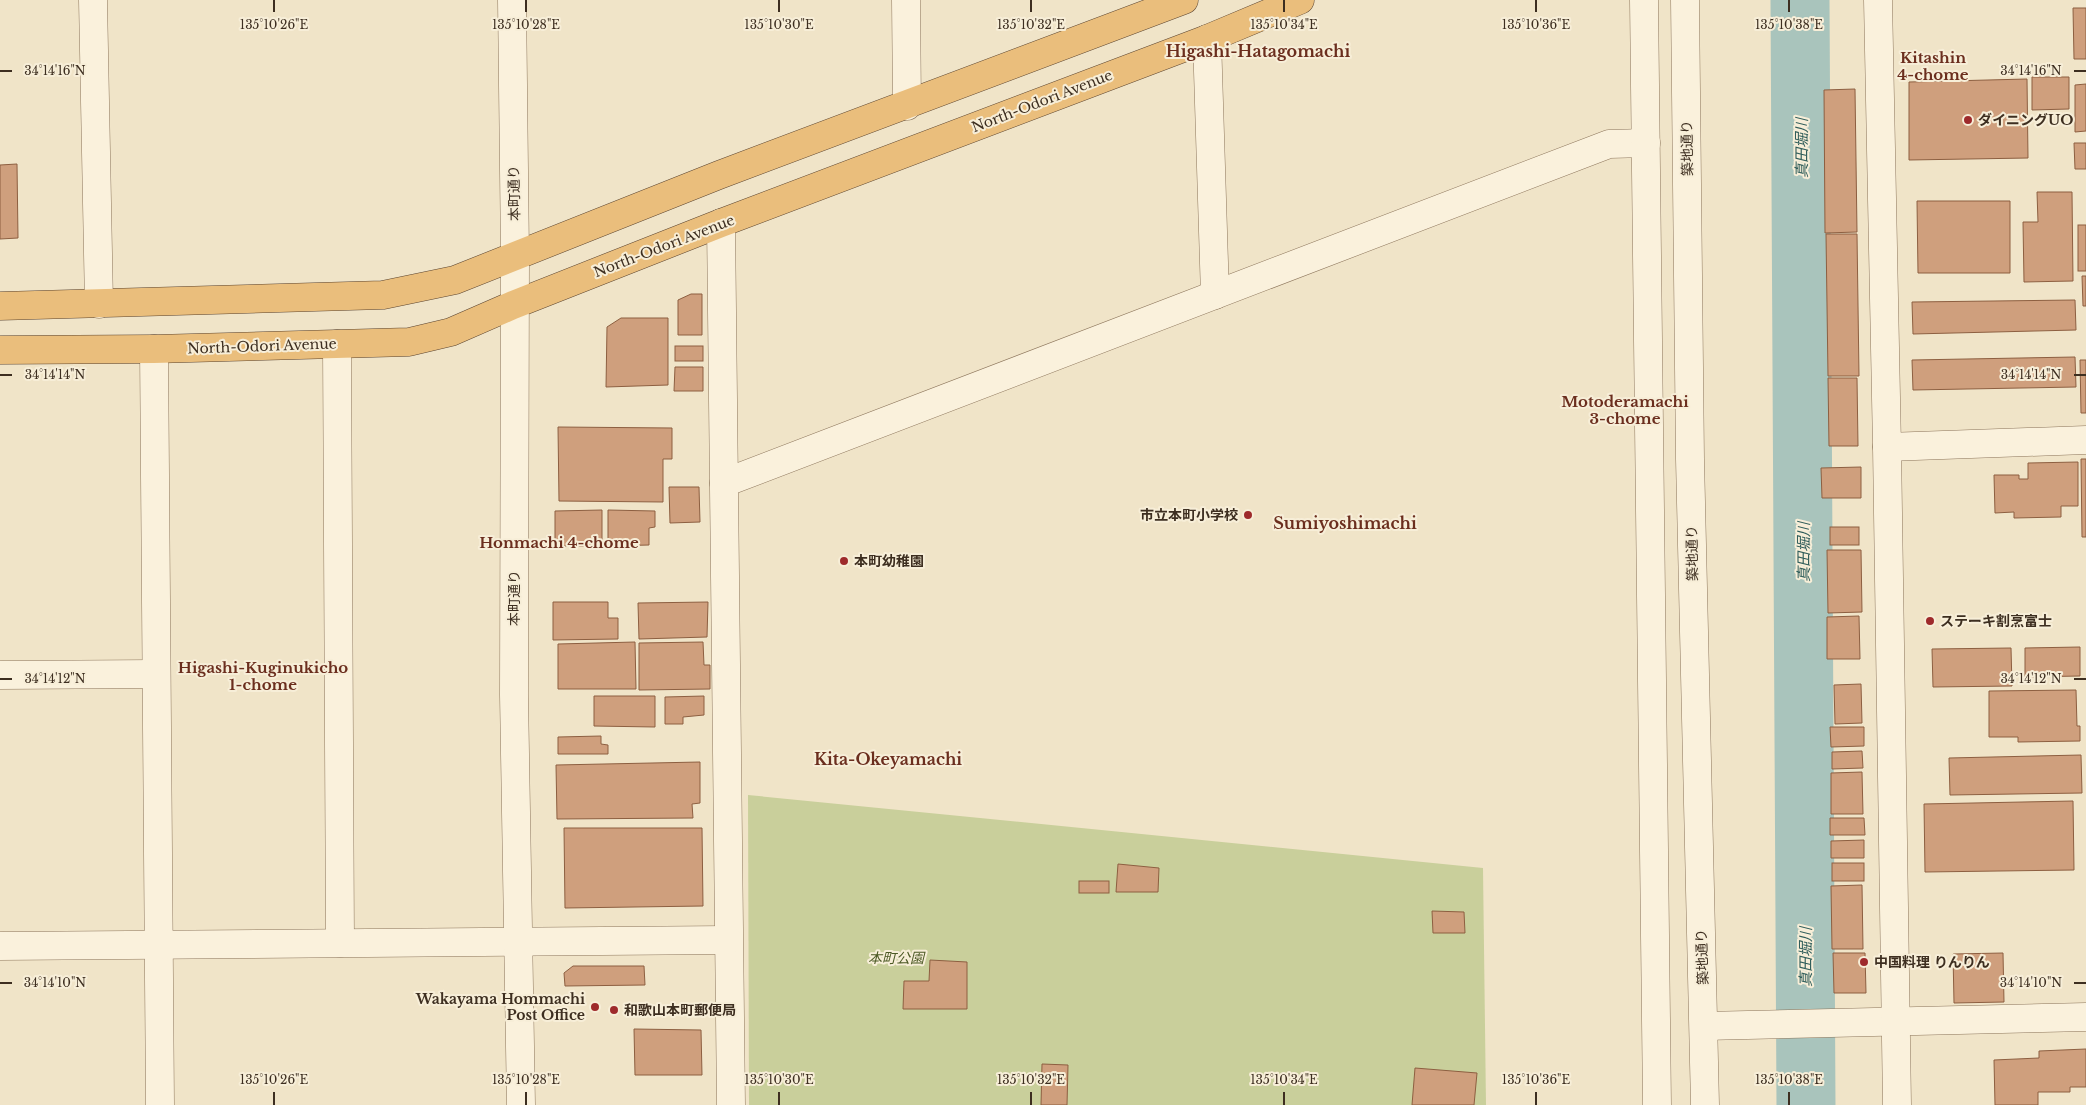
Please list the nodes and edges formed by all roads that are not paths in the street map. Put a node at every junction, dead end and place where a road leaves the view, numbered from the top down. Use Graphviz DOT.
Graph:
graph roads {
  1 [pos="93,0"];
  2 [pos="512,0"];
  3 [pos="906,0"];
  4 [pos="1184,0"];
  5 [pos="1300,0"];
  6 [pos="1644,0"];
  7 [pos="1685,0"];
  8 [pos="1878,0"];
  9 [pos="1207,39"];
  10 [pos="907,106"];
  11 [pos="1646,142"];
  12 [pos="721,223"];
  13 [pos="515,255"];
  14 [pos="1215,295"];
  15 [pos="99,304"];
  16 [pos="514,304"];
  17 [pos="0,306"];
  18 [pos="337,344"];
  19 [pos="154,349"];
  20 [pos="0,350"];
  21 [pos="2086,440"];
  22 [pos="1887,447"];
  23 [pos="724,483"];
  24 [pos="156,674"];
  25 [pos="0,675"];
  26 [pos="728,940"];
  27 [pos="518,941"];
  28 [pos="340,943"];
  29 [pos="158,945"];
  30 [pos="0,946"];
  31 [pos="2086,1017"];
  32 [pos="1894,1021"];
  33 [pos="1704,1026"];
  34 [pos="160,1105"];
  35 [pos="521,1105"];
  36 [pos="731,1105"];
  37 [pos="1657,1105"];
  38 [pos="1705,1105"];
  39 [pos="1897,1105"];
  1 -- 15 [label="street"];
  2 -- 13 [label="street, 本町通り"];
  3 -- 10 [label="street"];
  4 -- 10 [label="highway"];
  5 -- 9 [label="highway, North-Odori Avenue"];
  6 -- 11 [label="street"];
  7 -- 33 [label="street, 築地通り"];
  8 -- 22 [label="street"];
  9 -- 12 [label="highway, North-Odori Avenue"];
  9 -- 14 [label="street"];
  10 -- 13 [label="highway"];
  11 -- 14 [label="street"];
  11 -- 37 [label="street"];
  12 -- 16 [label="highway, North-Odori Avenue"];
  12 -- 23 [label="street"];
  13 -- 15 [label="highway"];
  13 -- 16 [label="street, 本町通り"];
  14 -- 23 [label="street"];
  15 -- 17 [label="highway"];
  16 -- 18 [label="highway, North-Odori Avenue"];
  16 -- 27 [label="street, 本町通り"];
  18 -- 19 [label="highway, North-Odori Avenue"];
  18 -- 28 [label="street"];
  19 -- 20 [label="highway, North-Odori Avenue"];
  19 -- 24 [label="street"];
  21 -- 22 [label="street"];
  22 -- 32 [label="street"];
  23 -- 26 [label="street"];
  24 -- 25 [label="street"];
  24 -- 29 [label="street"];
  26 -- 27 [label="street"];
  26 -- 36 [label="street"];
  27 -- 28 [label="street"];
  27 -- 35 [label="street, 本町通り"];
  28 -- 29 [label="street"];
  29 -- 30 [label="street"];
  29 -- 34 [label="street"];
  31 -- 32 [label="street"];
  32 -- 33 [label="street"];
  32 -- 39 [label="street"];
  33 -- 38 [label="street, 築地通り"];
}
